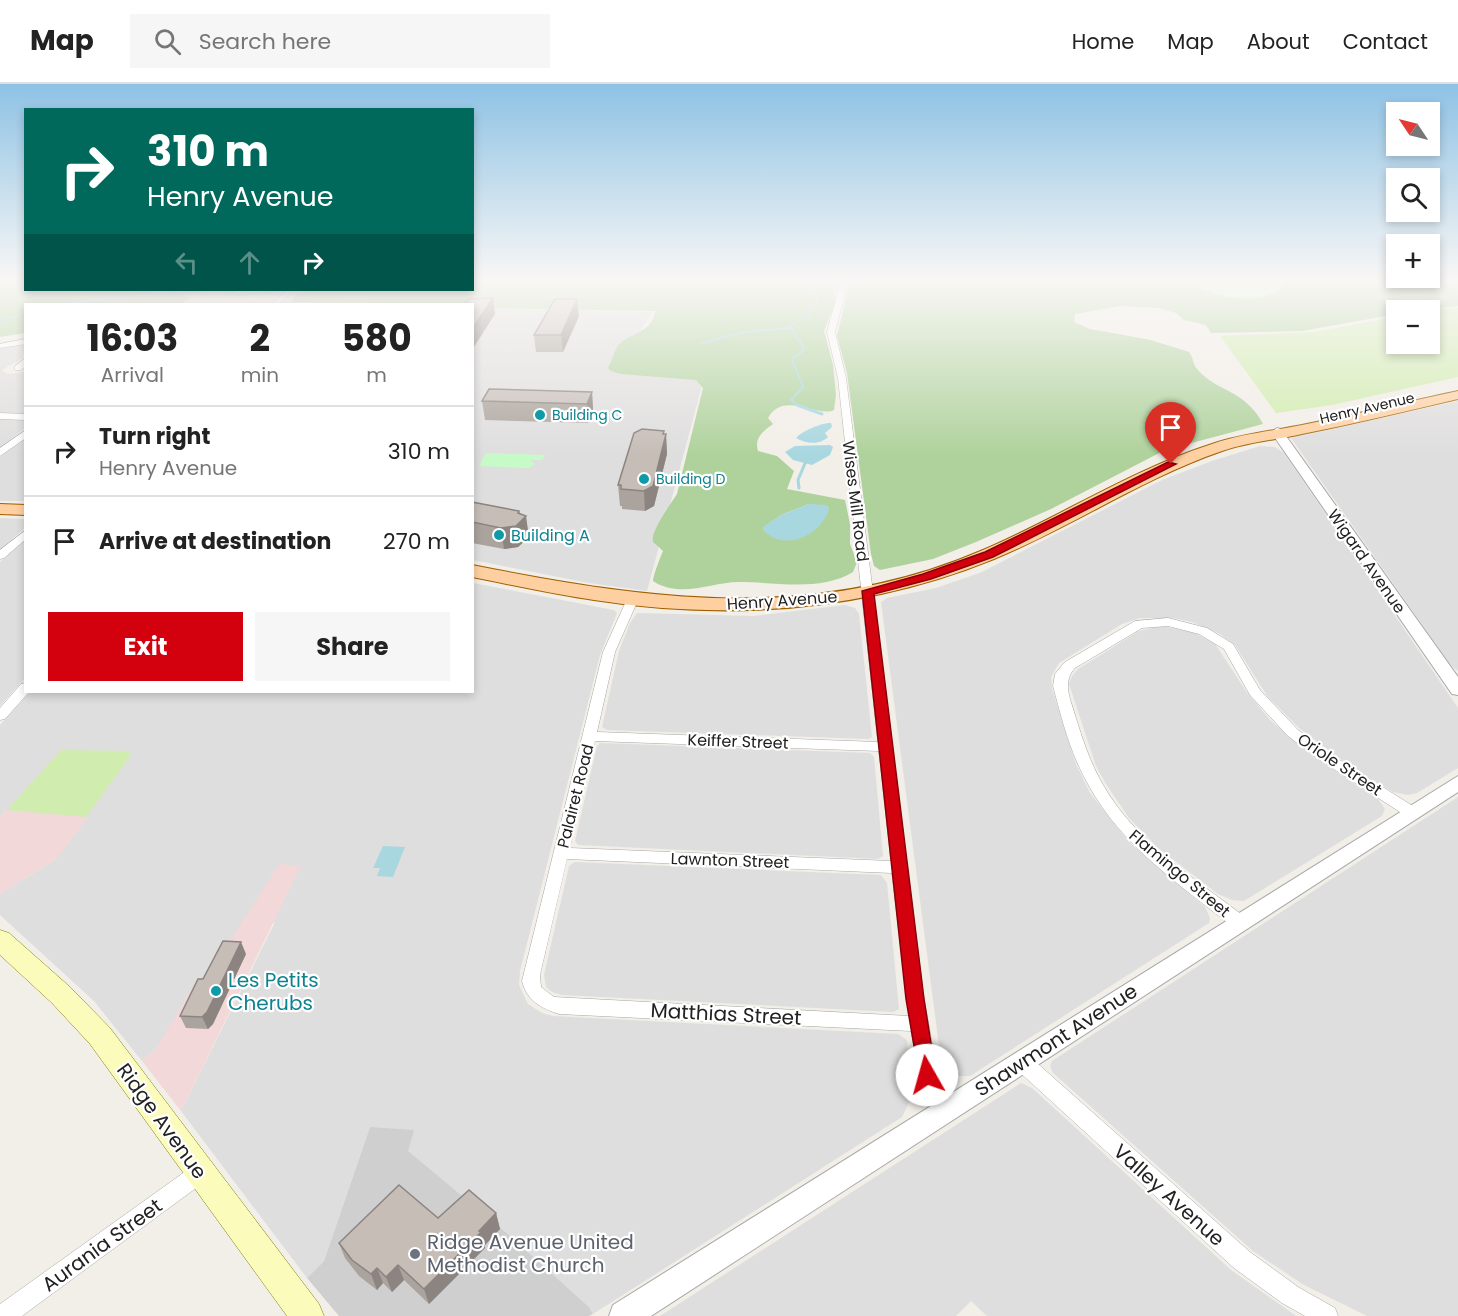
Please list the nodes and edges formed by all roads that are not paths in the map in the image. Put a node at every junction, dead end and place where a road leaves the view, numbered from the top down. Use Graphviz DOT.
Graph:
graph roads {
  1 [pos="833,339"];
  2 [pos="24,341"];
  3 [pos="0,346"];
  4 [pos="24,364"];
  5 [pos="18,368"];
  6 [pos="1458,387"];
  7 [pos="1458,395"];
  8 [pos="0,417"];
  9 [pos="24,417"];
  10 [pos="1277,432"];
  11 [pos="24,435"];
  12 [pos="0,453"];
  13 [pos="0,509"];
  14 [pos="24,510"];
  15 [pos="24,534"];
  16 [pos="0,556"];
  17 [pos="474,571"];
  18 [pos="868,591"];
  19 [pos="632,600"];
  20 [pos="1203,631"];
  21 [pos="1457,686"];
  22 [pos="24,689"];
  23 [pos="0,716"];
  24 [pos="590,736"];
  25 [pos="885,747"];
  26 [pos="1458,783"];
  27 [pos="1412,812"];
  28 [pos="561,853"];
  29 [pos="899,867"];
  30 [pos="1239,922"];
  31 [pos="1,942"];
  32 [pos="536,994"];
  33 [pos="920,1024"];
  34 [pos="1022,1062"];
  35 [pos="945,1111"];
  36 [pos="200,1173"];
  37 [pos="3,1316"];
  38 [pos="307,1316"];
  39 [pos="624,1316"];
  40 [pos="1327,1316"];
  1 -- 18 [label="street, Wises Mill Road"];
  2 -- 3 [label="street"];
  4 -- 5 [label="street"];
  6 -- 10 [label="main road, Henry Avenue"];
  7 -- 10 [label="main road, Henry Avenue"];
  8 -- 9 [label="street"];
  10 -- 18 [label="main road, Henry Avenue"];
  10 -- 21 [label="street, Wigard Avenue"];
  11 -- 12 [label="street"];
  13 -- 14 [label="main road"];
  15 -- 16 [label="street"];
  17 -- 19 [label="main road, Henry Avenue"];
  18 -- 19 [label="main road, Henry Avenue"];
  18 -- 25 [label="street, Wises Mill Road"];
  19 -- 24 [label="street, Palairet Road"];
  20 -- 27 [label="street, Oriole Street"];
  20 -- 30 [label="street, Flamingo Street"];
  22 -- 23 [label="street"];
  24 -- 25 [label="street, Keiffer Street"];
  24 -- 28 [label="street, Palairet Road"];
  25 -- 29 [label="street, Wises Mill Road"];
  26 -- 27 [label="street, Shawmont Avenue"];
  27 -- 30 [label="street, Shawmont Avenue"];
  28 -- 29 [label="street, Lawnton Street"];
  28 -- 32 [label="street, Palairet Road"];
  29 -- 33 [label="street, Wises Mill Road"];
  30 -- 34 [label="street, Shawmont Avenue"];
  31 -- 36 [label="main road, Ridge Avenue"];
  32 -- 33 [label="street, Matthias Street"];
  33 -- 35 [label="street, Wises Mill Road"];
  34 -- 35 [label="street, Shawmont Avenue"];
  34 -- 40 [label="street, Valley Avenue"];
  35 -- 39 [label="street, Shawmont Avenue"];
  36 -- 37 [label="street, Aurania Street"];
  36 -- 38 [label="main road, Ridge Avenue"];
}
